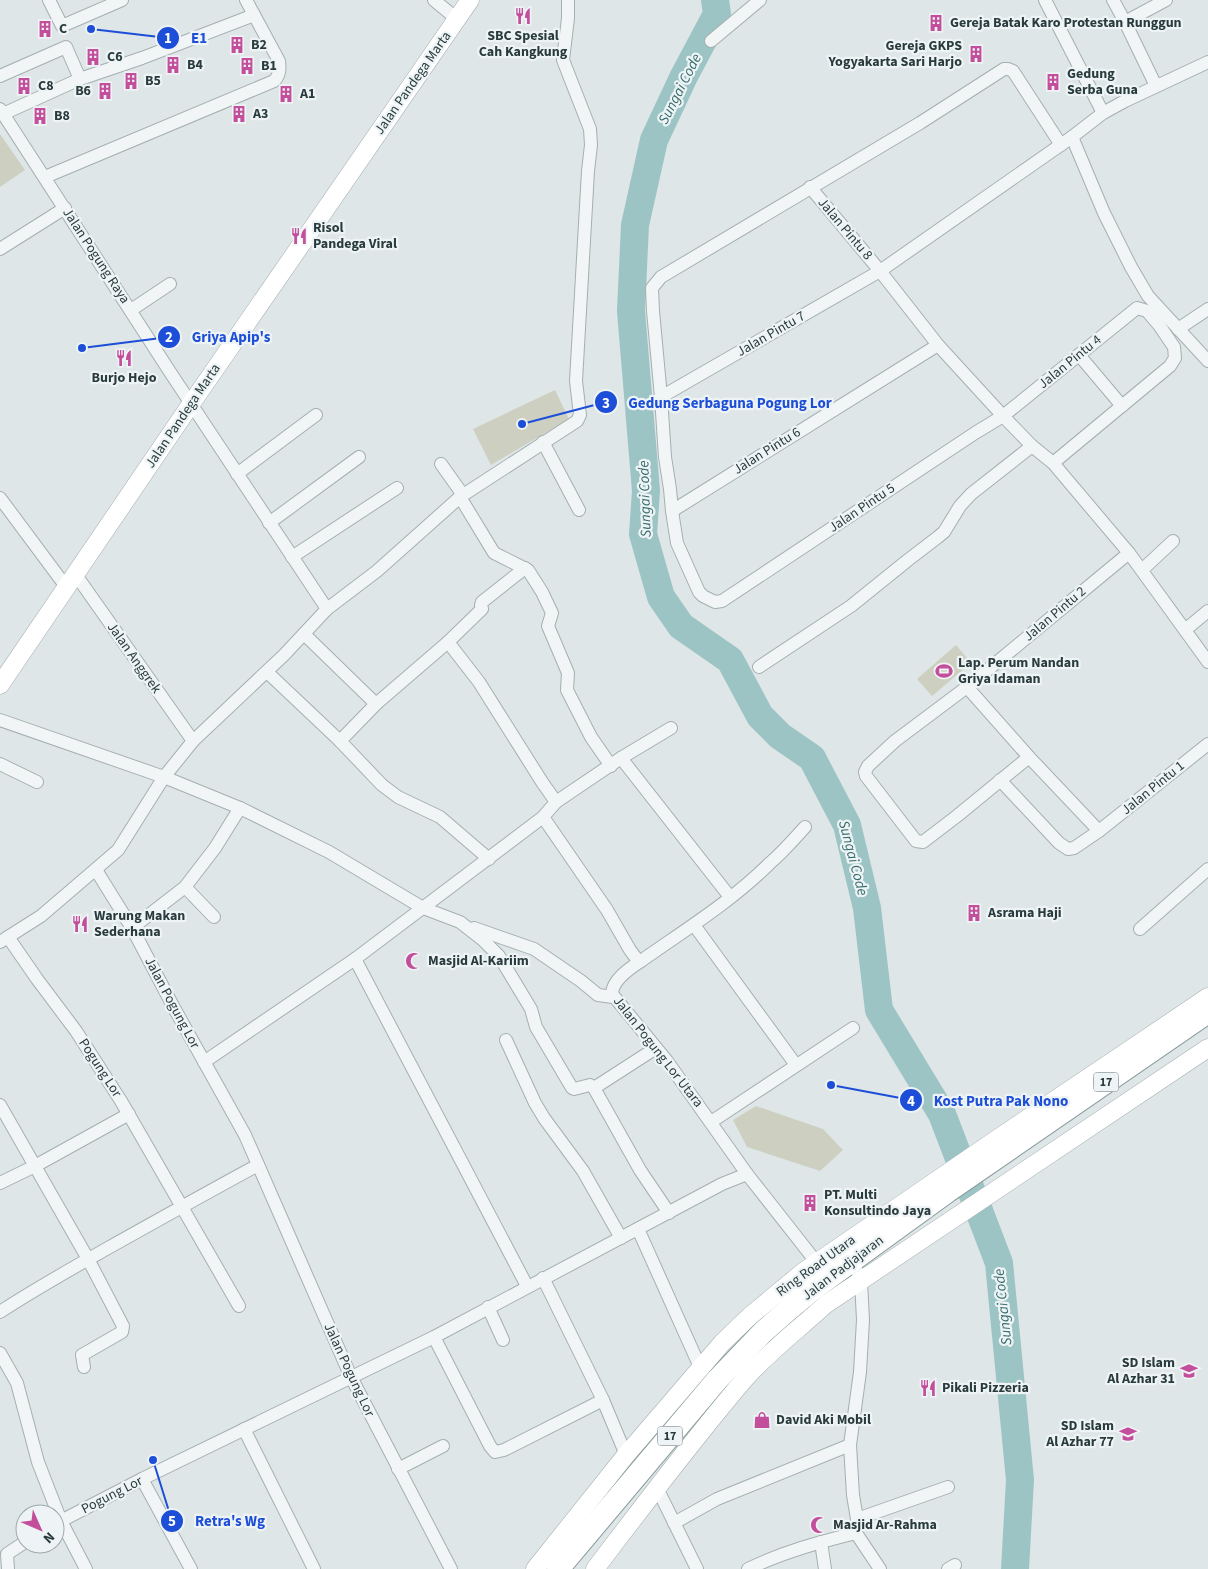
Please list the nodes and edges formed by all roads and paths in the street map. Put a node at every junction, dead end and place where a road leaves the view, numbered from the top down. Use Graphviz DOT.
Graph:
graph roads {
  1 [pos="49,0"];
  2 [pos="122,0"];
  3 [pos="246,0"];
  4 [pos="434,0"];
  5 [pos="470,0"];
  6 [pos="568,0"];
  7 [pos="760,0"];
  8 [pos="1046,0"];
  9 [pos="1113,0"];
  10 [pos="1166,0"];
  11 [pos="254,15"];
  12 [pos="457,19"];
  13 [pos="1125,22"];
  14 [pos="711,41"];
  15 [pos="1208,62"];
  16 [pos="0,76"];
  17 [pos="80,78"];
  18 [pos="1156,86"];
  19 [pos="2,111"];
  20 [pos="1103,113"];
  21 [pos="1072,137"];
  22 [pos="1061,145"];
  23 [pos="45,177"];
  24 [pos="810,187"];
  25 [pos="65,208"];
  26 [pos="0,249"];
  27 [pos="880,271"];
  28 [pos="170,284"];
  29 [pos="1208,309"];
  30 [pos="131,310"];
  31 [pos="1178,329"];
  32 [pos="938,345"];
  33 [pos="1079,355"];
  34 [pos="1208,361"];
  35 [pos="661,397"];
  36 [pos="191,404"];
  37 [pos="1122,406"];
  38 [pos="316,415"];
  39 [pos="1003,416"];
  40 [pos="544,442"];
  41 [pos="1032,446"];
  42 [pos="359,457"];
  43 [pos="1052,463"];
  44 [pos="442,464"];
  45 [pos="237,474"];
  46 [pos="397,488"];
  47 [pos="461,496"];
  48 [pos="0,498"];
  49 [pos="579,510"];
  50 [pos="672,510"];
  51 [pos="269,523"];
  52 [pos="1173,540"];
  53 [pos="292,557"];
  54 [pos="1124,557"];
  55 [pos="525,568"];
  56 [pos="1142,570"];
  57 [pos="71,581"];
  58 [pos="327,610"];
  59 [pos="1208,610"];
  60 [pos="1185,630"];
  61 [pos="304,634"];
  62 [pos="448,642"];
  63 [pos="1208,662"];
  64 [pos="759,667"];
  65 [pos="267,672"];
  66 [pos="0,685"];
  67 [pos="968,687"];
  68 [pos="376,704"];
  69 [pos="0,720"];
  70 [pos="671,728"];
  71 [pos="193,740"];
  72 [pos="340,741"];
  73 [pos="1208,744"];
  74 [pos="1029,757"];
  75 [pos="616,762"];
  76 [pos="0,764"];
  77 [pos="164,777"];
  78 [pos="1000,780"];
  79 [pos="37,782"];
  80 [pos="556,802"];
  81 [pos="240,808"];
  82 [pos="542,817"];
  83 [pos="805,827"];
  84 [pos="1099,831"];
  85 [pos="489,858"];
  86 [pos="1208,869"];
  87 [pos="96,870"];
  88 [pos="185,887"];
  89 [pos="730,897"];
  90 [pos="423,908"];
  91 [pos="214,917"];
  92 [pos="460,922"];
  93 [pos="694,925"];
  94 [pos="132,928"];
  95 [pos="1140,929"];
  96 [pos="4,939"];
  97 [pos="356,959"];
  98 [pos="639,962"];
  99 [pos="606,996"];
  100 [pos="1208,997"];
  101 [pos="1208,1012"];
  102 [pos="852,1028"];
  103 [pos="1208,1029"];
  104 [pos="506,1040"];
  105 [pos="656,1048"];
  106 [pos="1208,1048"];
  107 [pos="204,1062"];
  108 [pos="796,1065"];
  109 [pos="594,1088"];
  110 [pos="0,1106"];
  111 [pos="129,1114"];
  112 [pos="711,1122"];
  113 [pos="1011,1149"];
  114 [pos="258,1165"];
  115 [pos="34,1166"];
  116 [pos="747,1174"];
  117 [pos="0,1183"];
  118 [pos="955,1194"];
  119 [pos="180,1207"];
  120 [pos="669,1213"];
  121 [pos="638,1229"];
  122 [pos="621,1238"];
  123 [pos="88,1259"];
  124 [pos="817,1263"];
  125 [pos="859,1276"];
  126 [pos="543,1278"];
  127 [pos="527,1286"];
  128 [pos="239,1306"];
  129 [pos="488,1307"];
  130 [pos="0,1312"];
  131 [pos="434,1337"];
  132 [pos="503,1340"];
  133 [pos="0,1353"];
  134 [pos="84,1367"];
  135 [pos="700,1367"];
  136 [pos="351,1377"];
  137 [pos="602,1400"];
  138 [pos="244,1429"];
  139 [pos="850,1445"];
  140 [pos="442,1446"];
  141 [pos="626,1455"];
  142 [pos="398,1469"];
  143 [pos="142,1479"];
  144 [pos="948,1487"];
  145 [pos="657,1488"];
  146 [pos="52,1504"];
  147 [pos="65,1518"];
  148 [pos="857,1519"];
  149 [pos="674,1523"];
  150 [pos="856,1533"];
  151 [pos="65,1534"];
  152 [pos="821,1542"];
  153 [pos="15,1549"];
  154 [pos="757,1567"];
  155 [pos="8,1569"];
  156 [pos="86,1569"];
  157 [pos="191,1569"];
  158 [pos="314,1569"];
  159 [pos="451,1569"];
  160 [pos="536,1569"];
  161 [pos="558,1569"];
  162 [pos="578,1569"];
  163 [pos="595,1569"];
  164 [pos="697,1569"];
  165 [pos="825,1569"];
  166 [pos="880,1569"];
  1 -- 2 [label="street"];
  3 -- 11 [label="street"];
  4 -- 12 [label="street"];
  5 -- 12 [label="street, Jalan Pandega Marta"];
  6 -- 40 [label="street, Pogung Lor"];
  7 -- 14 [label="street"];
  8 -- 20 [label="street"];
  9 -- 13 [label="street"];
  10 -- 13 [label="street"];
  11 -- 17 [label="street"];
  11 -- 23 [label="street"];
  12 -- 36 [label="street, Jalan Pandega Marta"];
  13 -- 18 [label="street"];
  15 -- 18 [label="street, Jalan Pintu 7"];
  16 -- 17 [label="street"];
  17 -- 19 [label="street"];
  18 -- 20 [label="street, Jalan Pintu 7"];
  19 -- 23 [label="street, Jalan Pogung Raya"];
  20 -- 21 [label="street, Jalan Pintu 7"];
  21 -- 22 [label="street, Jalan Pintu 7"];
  21 -- 31 [label="street"];
  22 -- 24 [label="street"];
  22 -- 27 [label="street, Jalan Pintu 7"];
  23 -- 25 [label="street, Jalan Pogung Raya"];
  24 -- 27 [label="street, Jalan Pintu 8"];
  24 -- 35 [label="street"];
  25 -- 26 [label="street"];
  25 -- 30 [label="street, Jalan Pogung Raya"];
  27 -- 32 [label="street, Jalan Pintu 8"];
  27 -- 35 [label="street, Jalan Pintu 7"];
  28 -- 30 [label="street"];
  29 -- 31 [label="street"];
  30 -- 36 [label="street, Jalan Pogung Raya"];
  31 -- 34 [label="street"];
  32 -- 39 [label="street, Jalan Pintu 8"];
  32 -- 50 [label="street, Jalan Pintu 6"];
  33 -- 37 [label="street"];
  33 -- 37 [label="street, Jalan Pintu 4"];
  33 -- 39 [label="street, Jalan Pintu 4"];
  35 -- 50 [label="street"];
  36 -- 45 [label="street, Jalan Pogung Raya"];
  36 -- 57 [label="street, Jalan Pandega Marta"];
  37 -- 43 [label="street"];
  38 -- 45 [label="street"];
  39 -- 41 [label="street, Jalan Pintu 8"];
  39 -- 50 [label="street, Jalan Pintu 5"];
  40 -- 47 [label="street, Pogung Lor"];
  40 -- 49 [label="street"];
  41 -- 43 [label="street, Jalan Pintu 8"];
  41 -- 64 [label="street"];
  42 -- 51 [label="street"];
  43 -- 54 [label="street, Jalan Pintu 8"];
  44 -- 47 [label="street"];
  45 -- 51 [label="street, Jalan Pogung Raya"];
  46 -- 53 [label="street"];
  47 -- 55 [label="street"];
  47 -- 58 [label="street, Pogung Lor"];
  48 -- 57 [label="street, Jalan Anggrek"];
  51 -- 53 [label="street, Jalan Pogung Raya"];
  52 -- 56 [label="street"];
  53 -- 58 [label="street, Jalan Pogung Raya"];
  54 -- 56 [label="street, Jalan Pintu 8"];
  54 -- 67 [label="street, Jalan Pintu 2"];
  55 -- 62 [label="street"];
  55 -- 75 [label="street"];
  56 -- 60 [label="street, Jalan Pintu 8"];
  57 -- 66 [label="street, Jalan Pandega Marta"];
  57 -- 71 [label="street, Jalan Anggrek"];
  58 -- 61 [label="street, Pogung Lor"];
  59 -- 60 [label="street"];
  60 -- 63 [label="street, Jalan Pintu 8"];
  61 -- 65 [label="street, Pogung Lor"];
  61 -- 68 [label="street"];
  62 -- 68 [label="street"];
  62 -- 80 [label="street"];
  65 -- 71 [label="street, Pogung Lor"];
  65 -- 72 [label="street"];
  67 -- 74 [label="street"];
  67 -- 78 [label="street, Jalan Pintu 2"];
  68 -- 72 [label="street"];
  69 -- 77 [label="street"];
  70 -- 75 [label="street"];
  71 -- 77 [label="street, Pogung Lor"];
  72 -- 85 [label="street"];
  73 -- 84 [label="street, Jalan Pintu 1"];
  74 -- 78 [label="street"];
  74 -- 84 [label="street"];
  75 -- 80 [label="street"];
  75 -- 89 [label="street"];
  76 -- 79 [label="street"];
  77 -- 81 [label="street"];
  77 -- 87 [label="street, Pogung Lor"];
  78 -- 84 [label="street, Jalan Pintu 1"];
  80 -- 82 [label="street"];
  81 -- 88 [label="street"];
  81 -- 90 [label="street"];
  82 -- 85 [label="street"];
  82 -- 98 [label="street"];
  83 -- 89 [label="street, Jalan Pogung Lor Utara"];
  85 -- 90 [label="street"];
  86 -- 95 [label="street"];
  87 -- 94 [label="street, Jalan Pogung Lor"];
  87 -- 96 [label="street, Pogung Lor"];
  88 -- 91 [label="street"];
  88 -- 94 [label="street"];
  89 -- 93 [label="street, Jalan Pogung Lor Utara"];
  90 -- 92 [label="street"];
  90 -- 97 [label="street"];
  92 -- 99 [label="street"];
  92 -- 109 [label="street"];
  93 -- 98 [label="street, Jalan Pogung Lor Utara"];
  93 -- 108 [label="street"];
  94 -- 107 [label="street, Jalan Pogung Lor"];
  96 -- 111 [label="street, Pogung Lor"];
  97 -- 107 [label="street"];
  97 -- 127 [label="street"];
  98 -- 99 [label="street, Jalan Pogung Lor Utara"];
  99 -- 105 [label="street, Jalan Pogung Lor Utara"];
  100 -- 113 [label="street"];
  101 -- 113 [label="highway, Jalan Padjajaran / 17"];
  102 -- 108 [label="street, Jalan Pogung Lor Utara"];
  103 -- 113 [label="highway, Jalan Padjajaran / 17"];
  104 -- 122 [label="street"];
  105 -- 109 [label="street"];
  105 -- 112 [label="street, Jalan Pogung Lor Utara"];
  106 -- 113 [label="street"];
  107 -- 114 [label="street, Jalan Pogung Lor"];
  108 -- 112 [label="street, Jalan Pogung Lor Utara"];
  109 -- 120 [label="street"];
  110 -- 115 [label="street"];
  111 -- 115 [label="street"];
  111 -- 119 [label="street, Pogung Lor"];
  112 -- 116 [label="street, Jalan Pogung Lor Utara"];
  113 -- 118 [label="highway, Jalan Padjajaran / 17"];
  114 -- 119 [label="street"];
  114 -- 136 [label="street, Jalan Pogung Lor"];
  115 -- 117 [label="street"];
  115 -- 123 [label="street"];
  116 -- 120 [label="street, Pogung Lor"];
  116 -- 124 [label="street, Jalan Pogung Lor Utara"];
  118 -- 124 [label="street, Ring Road Utara"];
  118 -- 125 [label="highway, Jalan Padjajaran / 17"];
  118 -- 161 [label="highway, Jalan Padjajaran / 17"];
  119 -- 123 [label="street"];
  119 -- 128 [label="street, Pogung Lor"];
  120 -- 121 [label="street, Pogung Lor"];
  121 -- 122 [label="street, Pogung Lor"];
  121 -- 135 [label="street"];
  122 -- 126 [label="street, Pogung Lor"];
  123 -- 130 [label="street"];
  123 -- 134 [label="street"];
  124 -- 135 [label="street, Ring Road Utara"];
  125 -- 139 [label="street"];
  125 -- 145 [label="street"];
  125 -- 162 [label="highway, Jalan Padjajaran / 17"];
  126 -- 127 [label="street, Pogung Lor"];
  126 -- 137 [label="street"];
  127 -- 129 [label="street, Pogung Lor"];
  129 -- 131 [label="street, Pogung Lor"];
  129 -- 132 [label="street"];
  131 -- 136 [label="street, Pogung Lor"];
  131 -- 137 [label="street"];
  133 -- 146 [label="street"];
  135 -- 141 [label="street, Ring Road Utara"];
  136 -- 138 [label="street, Pogung Lor"];
  136 -- 142 [label="street, Jalan Pogung Lor"];
  137 -- 141 [label="street"];
  138 -- 143 [label="street, Pogung Lor"];
  138 -- 158 [label="street"];
  139 -- 148 [label="street"];
  139 -- 149 [label="street"];
  140 -- 142 [label="street"];
  141 -- 160 [label="street, Ring Road Utara"];
  142 -- 159 [label="street, Jalan Pogung Lor"];
  143 -- 147 [label="street, Pogung Lor"];
  143 -- 157 [label="street"];
  144 -- 148 [label="street"];
  145 -- 149 [label="street"];
  145 -- 163 [label="street"];
  148 -- 150 [label="street"];
  149 -- 164 [label="street"];
  150 -- 152 [label="street"];
  150 -- 166 [label="street"];
  151 -- 156 [label="street"];
  152 -- 154 [label="street"];
  152 -- 165 [label="street"];
  153 -- 155 [label="street"];
}
